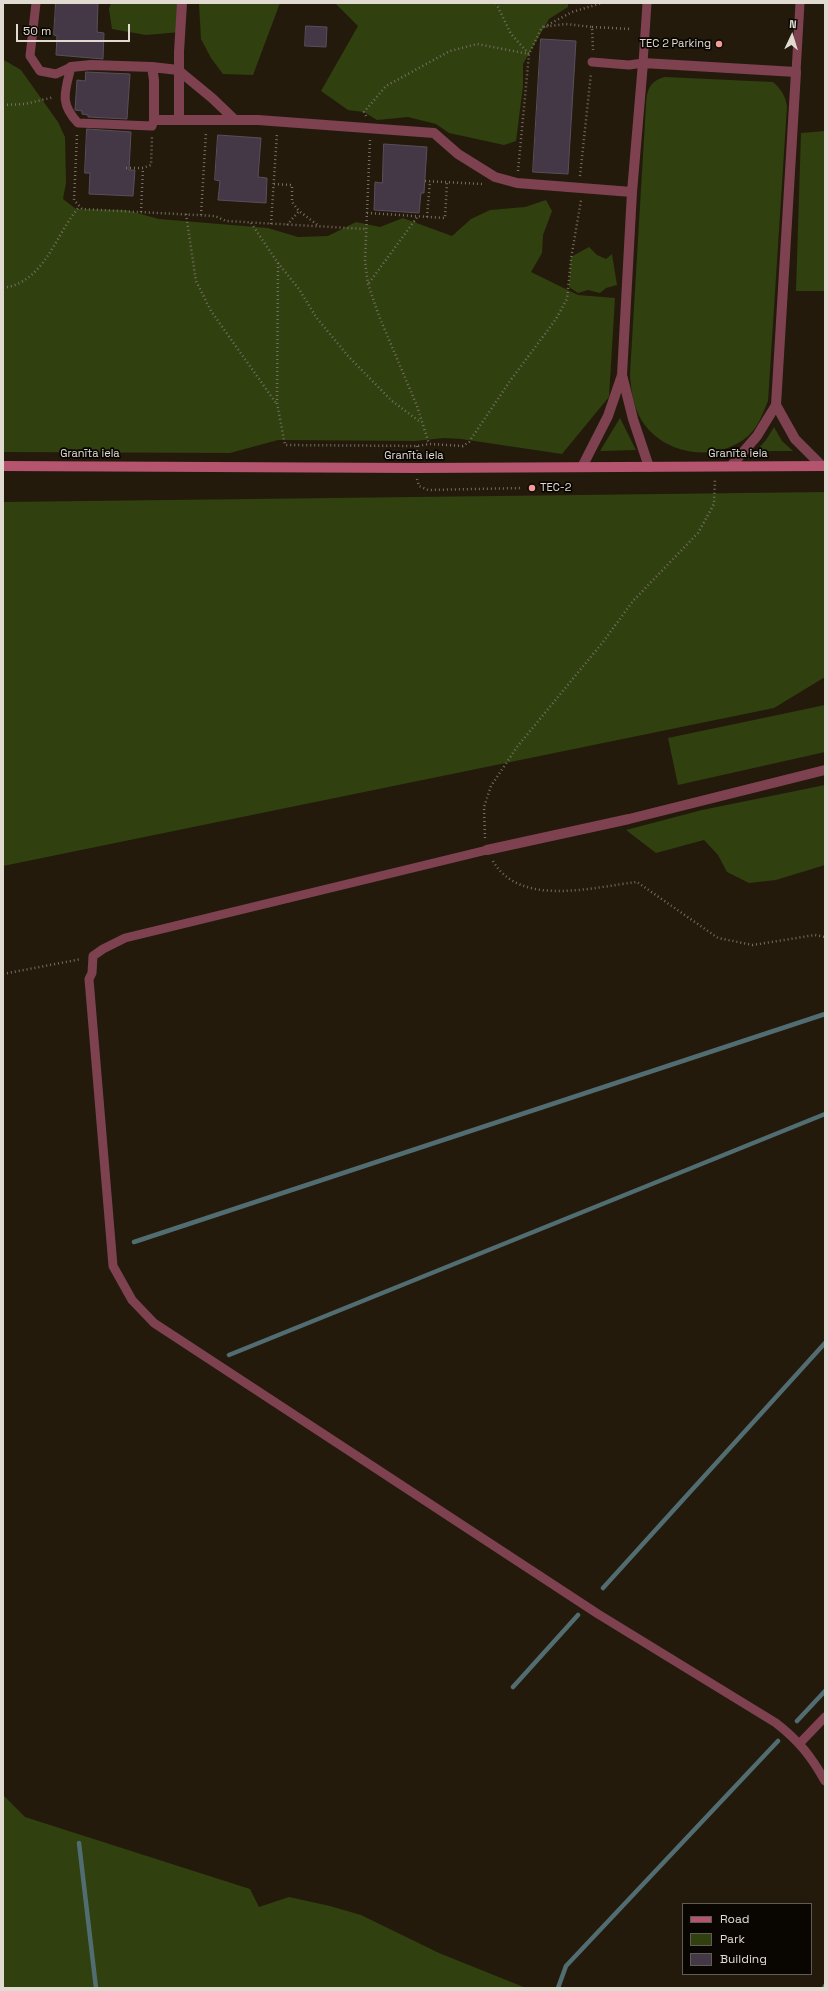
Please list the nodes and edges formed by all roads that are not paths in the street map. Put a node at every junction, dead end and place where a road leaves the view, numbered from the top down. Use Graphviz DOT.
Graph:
graph roads {
  1 [pos="36,3"];
  2 [pos="182,3"];
  3 [pos="647,3"];
  4 [pos="800,3"];
  5 [pos="592,62"];
  6 [pos="643,63"];
  7 [pos="71,67"];
  8 [pos="152,67"];
  9 [pos="178,70"];
  10 [pos="796,72"];
  11 [pos="179,120"];
  12 [pos="235,120"];
  13 [pos="153,123"];
  14 [pos="632,192"];
  15 [pos="622,374"];
  16 [pos="776,405"];
  17 [pos="3,466"];
  18 [pos="731,466"];
  19 [pos="824,466"];
  20 [pos="582,467"];
  21 [pos="649,467"];
  22 [pos="825,770"];
  23 [pos="487,850"];
  24 [pos="825,1717"];
  25 [pos="800,1743"];
  26 [pos="825,1781"];
  1 -- 7 [label="lane"];
  2 -- 9 [label="street"];
  3 -- 6 [label="lane"];
  4 -- 10 [label="lane"];
  5 -- 6 [label="lane"];
  6 -- 10 [label="street"];
  6 -- 14 [label="street"];
  7 -- 8 [label="street"];
  7 -- 13 [label="lane"];
  8 -- 9 [label="street"];
  8 -- 13 [label="street"];
  9 -- 11 [label="street"];
  9 -- 12 [label="street"];
  10 -- 16 [label="street"];
  11 -- 12 [label="street"];
  11 -- 13 [label="street"];
  12 -- 14 [label="street"];
  14 -- 15 [label="street"];
  15 -- 20 [label="street"];
  15 -- 21 [label="street"];
  16 -- 18 [label="street"];
  16 -- 19 [label="street"];
  17 -- 20 [label="main road, Granīta iela"];
  18 -- 19 [label="main road, Granīta iela"];
  18 -- 21 [label="main road, Granīta iela"];
  20 -- 21 [label="main road, Granīta iela"];
  22 -- 23 [label="street"];
  23 -- 25 [label="lane"];
  24 -- 25 [label="lane"];
  25 -- 26 [label="lane"];
}
